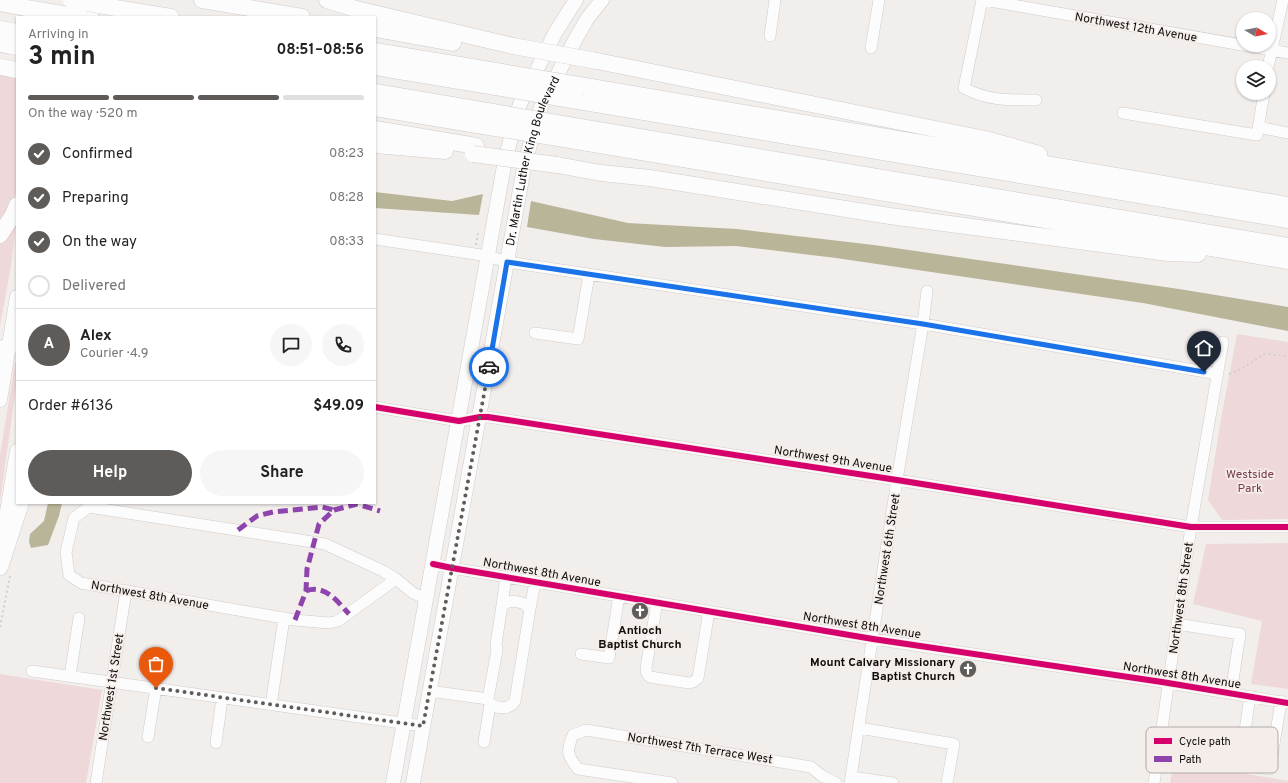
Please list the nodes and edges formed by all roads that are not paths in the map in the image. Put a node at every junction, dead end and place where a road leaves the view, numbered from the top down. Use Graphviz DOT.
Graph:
graph roads {
  1 [pos="66,0"];
  2 [pos="71,0"];
  3 [pos="94,0"];
  4 [pos="202,0"];
  5 [pos="327,0"];
  6 [pos="576,0"];
  7 [pos="602,0"];
  8 [pos="775,0"];
  9 [pos="879,0"];
  10 [pos="983,0"];
  11 [pos="1283,0"];
  12 [pos="0,3"];
  13 [pos="64,16"];
  14 [pos="74,16"];
  15 [pos="91,16"];
  16 [pos="165,16"];
  17 [pos="296,16"];
  18 [pos="0,29"];
  19 [pos="376,29"];
  20 [pos="1276,30"];
  21 [pos="16,32"];
  22 [pos="770,36"];
  23 [pos="0,44"];
  24 [pos="1236,45"];
  25 [pos="16,47"];
  26 [pos="871,48"];
  27 [pos="511,49"];
  28 [pos="376,51"];
  29 [pos="1276,52"];
  30 [pos="1288,54"];
  31 [pos="376,67"];
  32 [pos="376,92"];
  33 [pos="1036,100"];
  34 [pos="1263,100"];
  35 [pos="376,108"];
  36 [pos="1123,113"];
  37 [pos="485,118"];
  38 [pos="376,130"];
  39 [pos="1257,131"];
  40 [pos="566,132"];
  41 [pos="1288,133"];
  42 [pos="376,145"];
  43 [pos="475,150"];
  44 [pos="1136,179"];
  45 [pos="1288,205"];
  46 [pos="16,207"];
  47 [pos="1288,220"];
  48 [pos="0,235"];
  49 [pos="376,239"];
  50 [pos="1288,246"];
  51 [pos="1255,255"];
  52 [pos="488,256"];
  53 [pos="1288,261"];
  54 [pos="507,262"];
  55 [pos="590,275"];
  56 [pos="927,291"];
  57 [pos="16,303"];
  58 [pos="923,324"];
  59 [pos="535,333"];
  60 [pos="1223,342"];
  61 [pos="9,347"];
  62 [pos="1224,374"];
  63 [pos="0,400"];
  64 [pos="376,407"];
  65 [pos="480,417"];
  66 [pos="459,421"];
  67 [pos="16,457"];
  68 [pos="897,480"];
  69 [pos="21,504"];
  70 [pos="1191,527"];
  71 [pos="1288,527"];
  72 [pos="0,553"];
  73 [pos="433,564"];
  74 [pos="0,567"];
  75 [pos="452,568"];
  76 [pos="506,577"];
  77 [pos="396,579"];
  78 [pos="535,582"];
  79 [pos="126,591"];
  80 [pos="619,596"];
  81 [pos="427,599"];
  82 [pos="657,602"];
  83 [pos="502,605"];
  84 [pos="530,609"];
  85 [pos="709,611"];
  86 [pos="80,618"];
  87 [pos="284,618"];
  88 [pos="1177,624"];
  89 [pos="873,638"];
  90 [pos="581,654"];
  91 [pos="32,671"];
  92 [pos="70,676"];
  93 [pos="111,682"];
  94 [pos="1169,683"];
  95 [pos="156,688"];
  96 [pos="429,691"];
  97 [pos="1231,693"];
  98 [pos="1250,696"];
  99 [pos="222,698"];
  100 [pos="489,701"];
  101 [pos="1284,702"];
  102 [pos="271,705"];
  103 [pos="404,723"];
  104 [pos="423,726"];
  105 [pos="1162,727"];
  106 [pos="1246,727"];
  107 [pos="859,728"];
  108 [pos="1278,731"];
  109 [pos="148,737"];
  110 [pos="484,742"];
  111 [pos="216,743"];
  112 [pos="1156,773"];
  113 [pos="851,780"];
  114 [pos="96,783"];
  115 [pos="393,783"];
  116 [pos="413,783"];
  117 [pos="672,783"];
  118 [pos="836,783"];
  119 [pos="893,783"];
  120 [pos="947,783"];
  121 [pos="1154,783"];
  1 -- 13 [label="main road"];
  2 -- 16 [label="highway, bridge"];
  3 -- 15 [label="main road"];
  4 -- 17 [label="highway"];
  5 -- 27 [label="highway"];
  6 -- 52 [label="main road, Dr. Martin Luther King Boulevard"];
  7 -- 54 [label="main road, Dr. Martin Luther King Boulevard"];
  8 -- 22 [label="street"];
  9 -- 26 [label="street"];
  10 -- 24 [label="street, Northwest 12th Avenue"];
  10 -- 33 [label="street"];
  11 -- 20 [label="street"];
  12 -- 14 [label="highway, bridge"];
  18 -- 21 [label="highway"];
  19 -- 27 [label="highway"];
  23 -- 25 [label="highway"];
  27 -- 44 [label="highway, bridge"];
  28 -- 44 [label="highway, bridge"];
  29 -- 30 [label="street, Northwest 12th Avenue"];
  31 -- 47 [label="highway, bridge"];
  32 -- 37 [label="highway"];
  34 -- 39 [label="street"];
  35 -- 37 [label="highway"];
  36 -- 39 [label="street"];
  37 -- 40 [label="highway, bridge"];
  38 -- 43 [label="highway"];
  39 -- 41 [label="street"];
  40 -- 50 [label="highway"];
  40 -- 51 [label="highway"];
  42 -- 43 [label="highway"];
  43 -- 51 [label="highway"];
  44 -- 45 [label="highway"];
  46 -- 48 [label="highway"];
  49 -- 52 [label="street"];
  51 -- 53 [label="highway"];
  52 -- 54 [label="street"];
  52 -- 66 [label="main road, Dr. Martin Luther King Boulevard"];
  54 -- 55 [label="street"];
  54 -- 65 [label="main road, Dr. Martin Luther King Boulevard"];
  55 -- 58 [label="street"];
  55 -- 59 [label="street"];
  56 -- 58 [label="street, Northwest 6th Street"];
  57 -- 61 [label="main road"];
  58 -- 62 [label="street"];
  58 -- 68 [label="street, Northwest 6th Street"];
  60 -- 62 [label="street, Northwest 8th Street"];
  61 -- 63 [label="main road"];
  62 -- 70 [label="street, Northwest 8th Street"];
  64 -- 66 [label="street, Northwest 9th Avenue"];
  65 -- 66 [label="street, Northwest 9th Avenue"];
  65 -- 68 [label="street, Northwest 9th Avenue"];
  65 -- 75 [label="main road, Dr. Martin Luther King Boulevard"];
  66 -- 73 [label="main road, Dr. Martin Luther King Boulevard"];
  67 -- 72 [label="main road"];
  68 -- 70 [label="street, Northwest 9th Avenue"];
  68 -- 89 [label="street, Northwest 6th Street"];
  69 -- 74 [label="highway"];
  70 -- 71 [label="street, Northwest 9th Avenue"];
  70 -- 88 [label="street, Northwest 8th Street"];
  73 -- 75 [label="street, Northwest 8th Avenue"];
  73 -- 81 [label="main road, Dr. Martin Luther King Boulevard"];
  75 -- 76 [label="street, Northwest 8th Avenue"];
  75 -- 96 [label="main road, Dr. Martin Luther King Boulevard"];
  76 -- 78 [label="street, Northwest 8th Avenue"];
  76 -- 83 [label="street"];
  77 -- 79 [label="street, Northwest 8th Avenue"];
  77 -- 81 [label="street, Northwest 8th Avenue"];
  77 -- 87 [label="street, Northwest 8th Avenue"];
  78 -- 80 [label="street, Northwest 8th Avenue"];
  78 -- 84 [label="street"];
  79 -- 87 [label="street, Northwest 8th Avenue"];
  79 -- 93 [label="street, Northwest 1st Street"];
  80 -- 82 [label="street, Northwest 8th Avenue"];
  80 -- 90 [label="street"];
  81 -- 103 [label="main road, Dr. Martin Luther King Boulevard"];
  82 -- 85 [label="street, Northwest 8th Avenue"];
  82 -- 85 [label="street"];
  83 -- 84 [label="street"];
  83 -- 100 [label="street"];
  84 -- 100 [label="street"];
  85 -- 89 [label="street, Northwest 8th Avenue"];
  86 -- 92 [label="street"];
  87 -- 102 [label="street"];
  88 -- 94 [label="street, Northwest 8th Street"];
  88 -- 97 [label="street"];
  89 -- 94 [label="street, Northwest 8th Avenue"];
  89 -- 107 [label="street, Northwest 6th Street"];
  91 -- 92 [label="street"];
  92 -- 93 [label="street"];
  93 -- 95 [label="street"];
  93 -- 114 [label="street, Northwest 1st Street"];
  94 -- 97 [label="street, Northwest 8th Avenue"];
  94 -- 105 [label="street, Northwest 8th Street"];
  95 -- 99 [label="street"];
  95 -- 109 [label="street"];
  96 -- 100 [label="street"];
  96 -- 104 [label="main road, Dr. Martin Luther King Boulevard"];
  97 -- 98 [label="street, Northwest 8th Avenue"];
  98 -- 101 [label="street, Northwest 8th Avenue"];
  98 -- 106 [label="street"];
  99 -- 102 [label="street"];
  99 -- 111 [label="street"];
  100 -- 110 [label="street"];
  101 -- 108 [label="street"];
  102 -- 103 [label="street"];
  103 -- 104 [label="street"];
  103 -- 115 [label="main road, Dr. Martin Luther King Boulevard"];
  104 -- 116 [label="main road, Dr. Martin Luther King Boulevard"];
  107 -- 113 [label="street, Northwest 6th Street"];
  107 -- 120 [label="street"];
  112 -- 121 [label="street, Northwest 8th Street"];
  113 -- 119 [label="street"];
  117 -- 118 [label="street, Northwest 7th Terrace West"];
}
